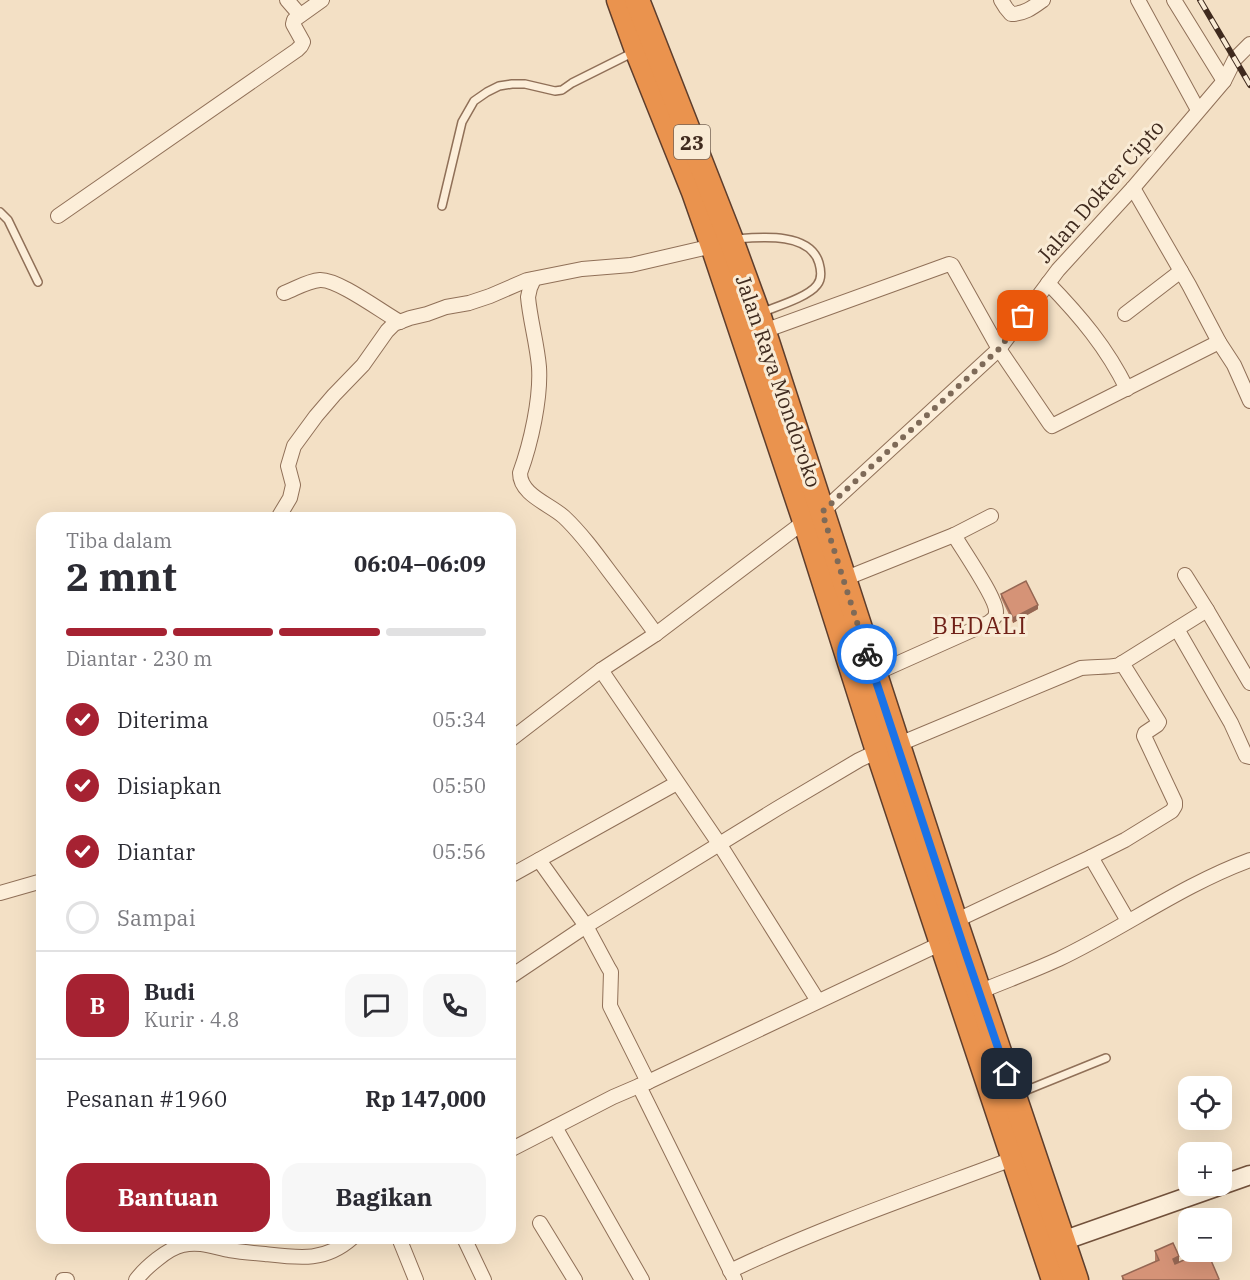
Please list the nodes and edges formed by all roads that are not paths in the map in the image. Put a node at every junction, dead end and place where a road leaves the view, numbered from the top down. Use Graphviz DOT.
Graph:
graph roads {
  1 [pos="287,0"];
  2 [pos="322,0"];
  3 [pos="619,0"];
  4 [pos="637,0"];
  5 [pos="1001,0"];
  6 [pos="1042,0"];
  7 [pos="1138,0"];
  8 [pos="1174,0"];
  9 [pos="300,15"];
  10 [pos="1250,44"];
  11 [pos="645,47"];
  12 [pos="1224,81"];
  13 [pos="1198,110"];
  14 [pos="1133,188"];
  15 [pos="442,206"];
  16 [pos="0,212"];
  17 [pos="58,216"];
  18 [pos="722,243"];
  19 [pos="1181,271"];
  20 [pos="534,279"];
  21 [pos="38,282"];
  22 [pos="1048,284"];
  23 [pos="284,293"];
  24 [pos="1125,314"];
  25 [pos="405,320"];
  26 [pos="753,323"];
  27 [pos="1219,342"];
  28 [pos="999,349"];
  29 [pos="1127,389"];
  30 [pos="1250,401"];
  31 [pos="282,512"];
  32 [pos="814,516"];
  33 [pos="991,516"];
  34 [pos="954,535"];
  35 [pos="1185,575"];
  36 [pos="844,579"];
  37 [pos="1208,610"];
  38 [pos="1177,629"];
  39 [pos="656,634"];
  40 [pos="1122,663"];
  41 [pos="601,670"];
  42 [pos="874,674"];
  43 [pos="1250,683"];
  44 [pos="516,735"];
  45 [pos="887,748"];
  46 [pos="1250,757"];
  47 [pos="677,783"];
  48 [pos="720,845"];
  49 [pos="1090,857"];
  50 [pos="539,860"];
  51 [pos="1250,860"];
  52 [pos="516,873"];
  53 [pos="931,879"];
  54 [pos="36,883"];
  55 [pos="0,893"];
  56 [pos="955,921"];
  57 [pos="1128,921"];
  58 [pos="585,926"];
  59 [pos="942,943"];
  60 [pos="516,973"];
  61 [pos="978,992"];
  62 [pos="818,1001"];
  63 [pos="1106,1058"];
  64 [pos="644,1084"];
  65 [pos="1014,1095"];
  66 [pos="555,1127"];
  67 [pos="516,1147"];
  68 [pos="1015,1158"];
  69 [pos="1250,1175"];
  70 [pos="540,1223"];
  71 [pos="205,1244"];
  72 [pos="205,1244"];
  73 [pos="343,1244"];
  74 [pos="401,1244"];
  75 [pos="467,1244"];
  76 [pos="1053,1245"];
  77 [pos="733,1275"];
  78 [pos="136,1280"];
  79 [pos="416,1280"];
  80 [pos="484,1280"];
  81 [pos="575,1280"];
  82 [pos="642,1280"];
  83 [pos="1054,1280"];
  84 [pos="1076,1280"];
  1 -- 9 [label="street"];
  2 -- 9 [label="street"];
  3 -- 11 [label="highway, Jalan Raya Mondoroko / 23"];
  4 -- 11 [label="highway, Jalan Raya Mondoroko / 23"];
  5 -- 6 [label="street"];
  7 -- 13 [label="street"];
  8 -- 12 [label="street"];
  9 -- 17 [label="street"];
  10 -- 12 [label="street, Jalan Dokter Cipto"];
  11 -- 15 [label="lane"];
  11 -- 18 [label="highway, Jalan Raya Mondoroko / 23"];
  12 -- 13 [label="street, Jalan Dokter Cipto"];
  13 -- 14 [label="street, Jalan Dokter Cipto"];
  14 -- 19 [label="street"];
  14 -- 22 [label="street, Jalan Dokter Cipto"];
  16 -- 21 [label="lane"];
  18 -- 20 [label="street"];
  18 -- 26 [label="highway, Jalan Raya Mondoroko / 23"];
  18 -- 26 [label="lane"];
  19 -- 24 [label="street"];
  19 -- 27 [label="street"];
  20 -- 25 [label="street"];
  20 -- 39 [label="street"];
  22 -- 28 [label="street, Jalan Dokter Cipto"];
  22 -- 29 [label="street"];
  23 -- 25 [label="street"];
  25 -- 31 [label="street"];
  26 -- 28 [label="street"];
  26 -- 32 [label="highway, Jalan Raya Mondoroko / 23"];
  27 -- 29 [label="street"];
  27 -- 30 [label="street"];
  28 -- 29 [label="street"];
  28 -- 32 [label="street, Jalan Dokter Cipto"];
  32 -- 36 [label="highway, Jalan Raya Mondoroko / 23"];
  32 -- 39 [label="street, Jalan Dokter Cipto"];
  32 -- 45 [label="highway, Jalan Raya Mondoroko / 23"];
  33 -- 34 [label="street"];
  34 -- 36 [label="street"];
  34 -- 42 [label="street"];
  35 -- 37 [label="street"];
  36 -- 42 [label="highway, Jalan Raya Mondoroko / 23"];
  37 -- 38 [label="street"];
  37 -- 43 [label="street"];
  38 -- 40 [label="street"];
  38 -- 46 [label="street"];
  39 -- 41 [label="street, Jalan Dokter Cipto"];
  40 -- 45 [label="street"];
  40 -- 49 [label="street"];
  41 -- 44 [label="street, Jalan Dokter Cipto"];
  41 -- 47 [label="street"];
  42 -- 45 [label="highway, Jalan Raya Mondoroko / 23"];
  45 -- 48 [label="street"];
  45 -- 53 [label="highway, Jalan Raya Mondoroko / 23"];
  47 -- 48 [label="street"];
  47 -- 50 [label="street"];
  48 -- 58 [label="street"];
  48 -- 62 [label="street"];
  49 -- 56 [label="street"];
  49 -- 57 [label="street"];
  50 -- 52 [label="street"];
  50 -- 58 [label="street"];
  51 -- 57 [label="street"];
  53 -- 56 [label="highway, Jalan Raya Mondoroko / 23"];
  53 -- 59 [label="highway, Jalan Raya Mondoroko / 23"];
  54 -- 55 [label="street"];
  56 -- 61 [label="highway, Jalan Raya Mondoroko / 23"];
  57 -- 61 [label="street"];
  58 -- 60 [label="street"];
  58 -- 64 [label="street"];
  59 -- 62 [label="street"];
  59 -- 68 [label="highway, Jalan Raya Mondoroko / 23"];
  61 -- 65 [label="highway, Jalan Raya Mondoroko / 23"];
  62 -- 64 [label="street"];
  63 -- 65 [label="lane"];
  64 -- 66 [label="street"];
  64 -- 77 [label="street"];
  65 -- 76 [label="highway, Jalan Raya Mondoroko / 23"];
  66 -- 67 [label="street"];
  66 -- 82 [label="street"];
  68 -- 76 [label="highway, Jalan Raya Mondoroko / 23"];
  68 -- 77 [label="street"];
  69 -- 76 [label="street"];
  70 -- 81 [label="street"];
  71 -- 78 [label="street"];
  72 -- 73 [label="street"];
  74 -- 79 [label="street"];
  75 -- 80 [label="street"];
  76 -- 83 [label="highway, Jalan Raya Mondoroko / 23"];
  76 -- 84 [label="highway, Jalan Raya Mondoroko / 23"];
}
